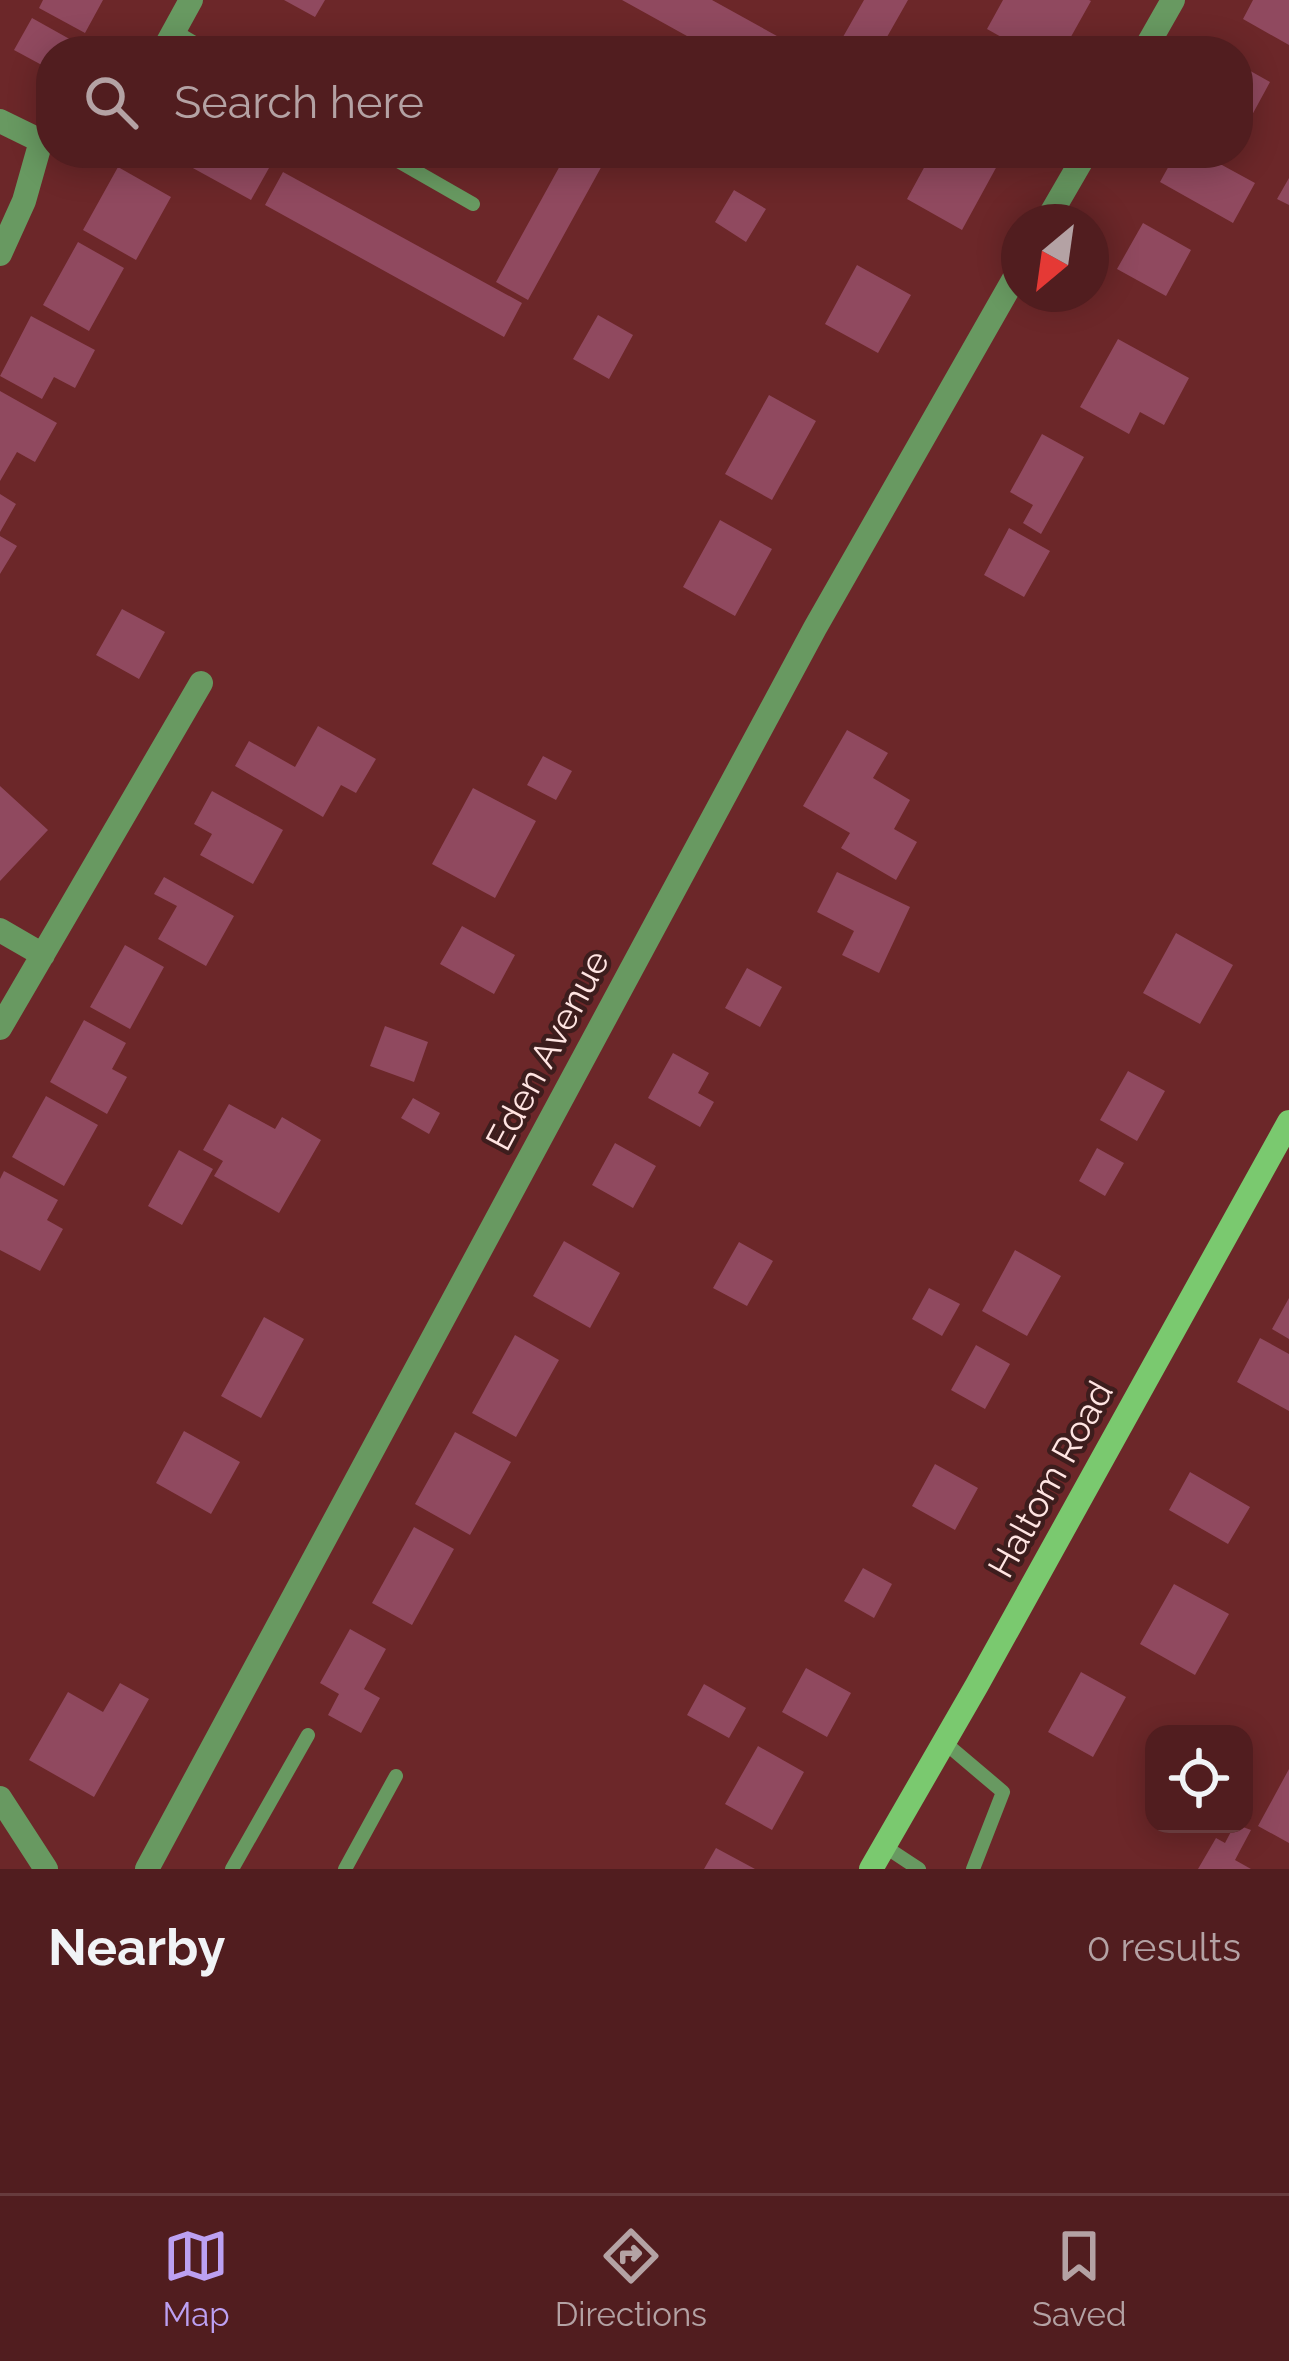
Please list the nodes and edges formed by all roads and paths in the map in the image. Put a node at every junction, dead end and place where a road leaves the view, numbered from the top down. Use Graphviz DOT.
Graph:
graph roads {
  1 [pos="190,0"];
  2 [pos="1172,0"];
  3 [pos="172,36"];
  4 [pos="1152,36"];
  5 [pos="0,121"];
  6 [pos="36,134"];
  7 [pos="36,166"];
  8 [pos="410,168"];
  9 [pos="1077,168"];
  10 [pos="472,204"];
  11 [pos="1056,204"];
  12 [pos="0,254"];
  13 [pos="1001,302"];
  14 [pos="201,683"];
  15 [pos="0,930"];
  16 [pos="43,955"];
  17 [pos="0,1028"];
  18 [pos="1289,1122"];
  19 [pos="308,1735"];
  20 [pos="944,1742"];
  21 [pos="396,1776"];
  22 [pos="0,1798"];
  23 [pos="884,1846"];
  24 [pos="46,1869"];
  25 [pos="147,1869"];
  26 [pos="232,1869"];
  27 [pos="345,1869"];
  28 [pos="871,1869"];
  29 [pos="920,1869"];
  30 [pos="973,1869"];
  1 -- 3 [label="street"];
  2 -- 4 [label="street"];
  5 -- 6 [label="street"];
  7 -- 12 [label="street"];
  8 -- 10 [label="lane"];
  9 -- 11 [label="street"];
  13 -- 25 [label="street, Eden Avenue"];
  14 -- 16 [label="street"];
  15 -- 16 [label="street"];
  16 -- 17 [label="street"];
  18 -- 20 [label="main road, Haltom Road"];
  19 -- 26 [label="lane"];
  20 -- 23 [label="main road, Haltom Road"];
  20 -- 30 [label="lane"];
  21 -- 27 [label="lane"];
  22 -- 24 [label="street"];
  23 -- 28 [label="main road, Haltom Road"];
  23 -- 29 [label="lane"];
}
